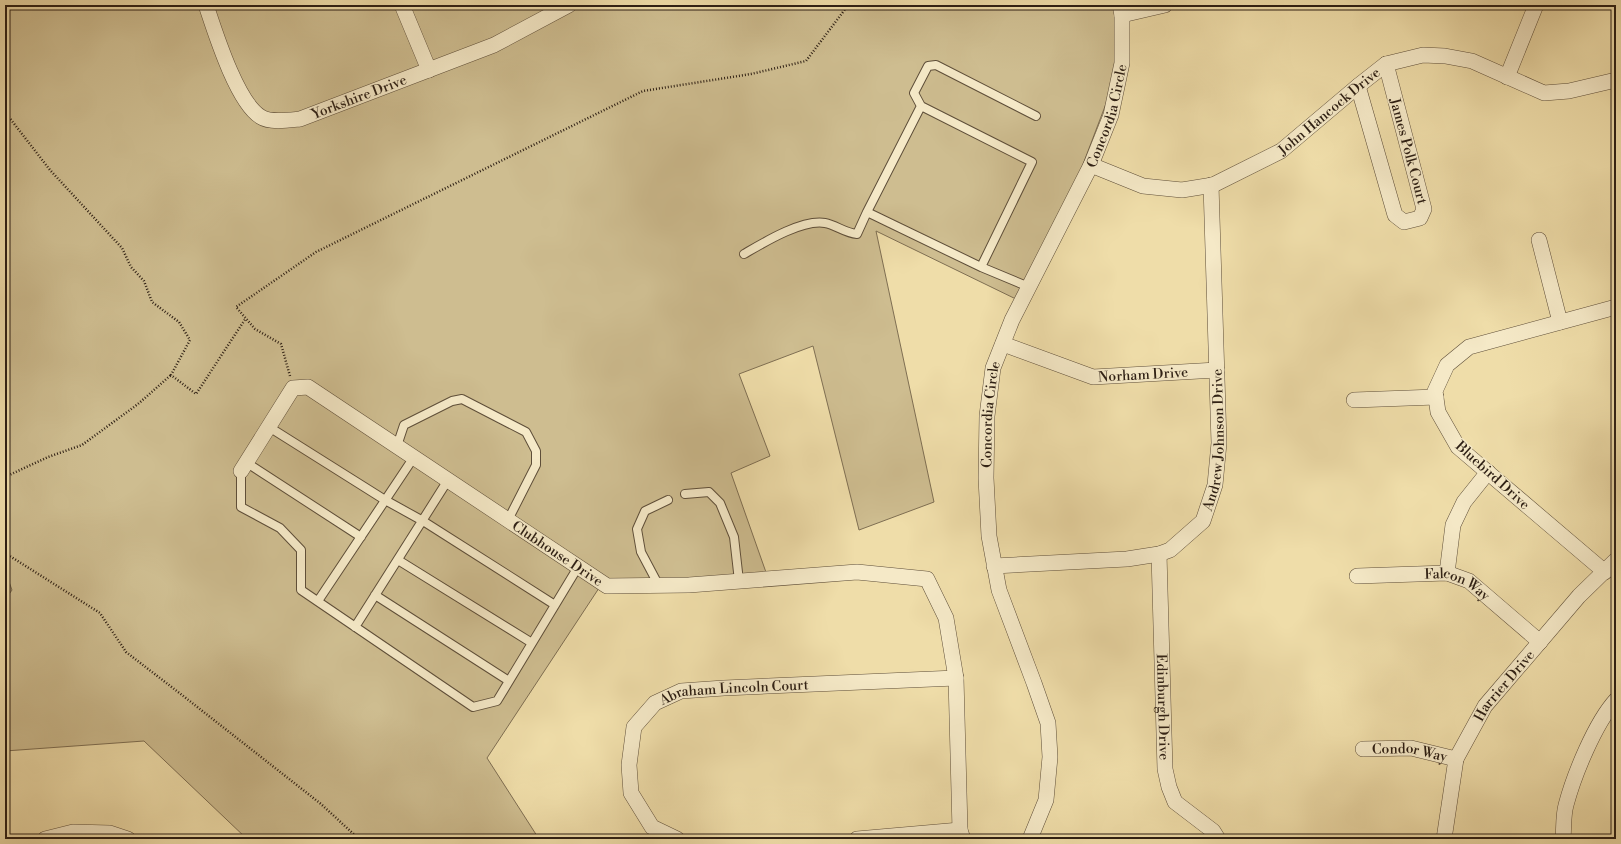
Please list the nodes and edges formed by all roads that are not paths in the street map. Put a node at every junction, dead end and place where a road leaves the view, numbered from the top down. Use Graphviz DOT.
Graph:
graph roads {
  1 [pos="206,5"];
  2 [pos="402,5"];
  3 [pos="569,5"];
  4 [pos="1165,5"];
  5 [pos="1536,5"];
  6 [pos="1121,10"];
  7 [pos="1386,64"];
  8 [pos="429,70"];
  9 [pos="1507,77"];
  10 [pos="1616,80"];
  11 [pos="1358,86"];
  12 [pos="921,106"];
  13 [pos="1036,116"];
  14 [pos="1091,165"];
  15 [pos="1211,185"];
  16 [pos="867,212"];
  17 [pos="1538,240"];
  18 [pos="744,254"];
  19 [pos="981,267"];
  20 [pos="1029,287"];
  21 [pos="1616,307"];
  22 [pos="1560,322"];
  23 [pos="1002,344"];
  24 [pos="1217,370"];
  25 [pos="1436,397"];
  26 [pos="1354,400"];
  27 [pos="269,427"];
  28 [pos="396,446"];
  29 [pos="414,457"];
  30 [pos="244,467"];
  31 [pos="1488,472"];
  32 [pos="448,480"];
  33 [pos="685,494"];
  34 [pos="385,500"];
  35 [pos="668,500"];
  36 [pos="508,520"];
  37 [pos="423,521"];
  38 [pos="361,537"];
  39 [pos="1159,554"];
  40 [pos="398,560"];
  41 [pos="1616,560"];
  42 [pos="994,566"];
  43 [pos="578,567"];
  44 [pos="1605,572"];
  45 [pos="1447,573"];
  46 [pos="1357,576"];
  47 [pos="739,581"];
  48 [pos="659,586"];
  49 [pos="375,595"];
  50 [pos="318,602"];
  51 [pos="555,605"];
  52 [pos="355,627"];
  53 [pos="1540,642"];
  54 [pos="532,643"];
  55 [pos="956,678"];
  56 [pos="509,681"];
  57 [pos="1616,700"];
  58 [pos="1363,748"];
  59 [pos="1456,759"];
  60 [pos="962,834"];
  61 [pos="45,839"];
  62 [pos="128,839"];
  63 [pos="677,839"];
  64 [pos="857,839"];
  65 [pos="1030,839"];
  66 [pos="1218,839"];
  67 [pos="1444,839"];
  68 [pos="1563,839"];
  1 -- 8 [label="street, Yorkshire Drive"];
  2 -- 8 [label="street"];
  3 -- 8 [label="street, Yorkshire Drive"];
  4 -- 6 [label="street"];
  5 -- 9 [label="street"];
  6 -- 14 [label="street, Concordia Circle"];
  7 -- 9 [label="street, John Hancock Drive"];
  7 -- 11 [label="street, John Hancock Drive"];
  7 -- 11 [label="street, James Polk Court"];
  9 -- 10 [label="street, John Hancock Drive"];
  11 -- 15 [label="street, John Hancock Drive"];
  12 -- 13 [label="lane"];
  12 -- 16 [label="lane"];
  12 -- 19 [label="lane"];
  14 -- 15 [label="street, John Hancock Drive"];
  14 -- 20 [label="street, Concordia Circle"];
  15 -- 24 [label="street, Andrew Johnson Drive"];
  16 -- 18 [label="lane"];
  16 -- 19 [label="lane"];
  17 -- 22 [label="street"];
  19 -- 20 [label="lane"];
  20 -- 23 [label="street, Concordia Circle"];
  21 -- 22 [label="street, Bluebird Drive"];
  22 -- 25 [label="street, Bluebird Drive"];
  23 -- 24 [label="street, Norham Drive"];
  23 -- 42 [label="street, Concordia Circle"];
  24 -- 39 [label="street, Andrew Johnson Drive"];
  25 -- 26 [label="street"];
  25 -- 31 [label="street, Bluebird Drive"];
  27 -- 28 [label="street, Clubhouse Drive"];
  27 -- 30 [label="street"];
  27 -- 34 [label="lane"];
  28 -- 29 [label="street, Clubhouse Drive"];
  28 -- 36 [label="lane"];
  29 -- 32 [label="street, Clubhouse Drive"];
  29 -- 34 [label="lane"];
  30 -- 38 [label="lane"];
  30 -- 50 [label="lane"];
  31 -- 44 [label="street, Bluebird Drive"];
  31 -- 45 [label="street"];
  32 -- 36 [label="street, Clubhouse Drive"];
  32 -- 37 [label="lane"];
  33 -- 47 [label="lane"];
  34 -- 37 [label="lane"];
  34 -- 38 [label="lane"];
  35 -- 48 [label="lane"];
  36 -- 43 [label="street, Clubhouse Drive"];
  37 -- 40 [label="lane"];
  37 -- 51 [label="lane"];
  38 -- 50 [label="lane"];
  39 -- 42 [label="street, Andrew Johnson Drive"];
  39 -- 66 [label="street, Edinburgh Drive"];
  40 -- 49 [label="lane"];
  40 -- 54 [label="lane"];
  41 -- 44 [label="street, Harrier Drive"];
  42 -- 65 [label="street, Concordia Circle"];
  43 -- 48 [label="street, Clubhouse Drive"];
  43 -- 51 [label="lane"];
  44 -- 53 [label="street, Harrier Drive"];
  45 -- 46 [label="street, Falcon Way"];
  45 -- 53 [label="street, Falcon Way"];
  47 -- 48 [label="street, Clubhouse Drive"];
  47 -- 55 [label="street, Clubhouse Drive"];
  49 -- 52 [label="lane"];
  49 -- 56 [label="lane"];
  50 -- 52 [label="lane"];
  51 -- 54 [label="lane"];
  52 -- 56 [label="lane"];
  53 -- 59 [label="street, Harrier Drive"];
  54 -- 56 [label="lane"];
  55 -- 60 [label="street"];
  55 -- 63 [label="street, Abraham Lincoln Court"];
  57 -- 68 [label="street"];
  58 -- 59 [label="street, Condor Way"];
  59 -- 67 [label="street, Harrier Drive"];
  60 -- 64 [label="street"];
  61 -- 62 [label="street"];
}
